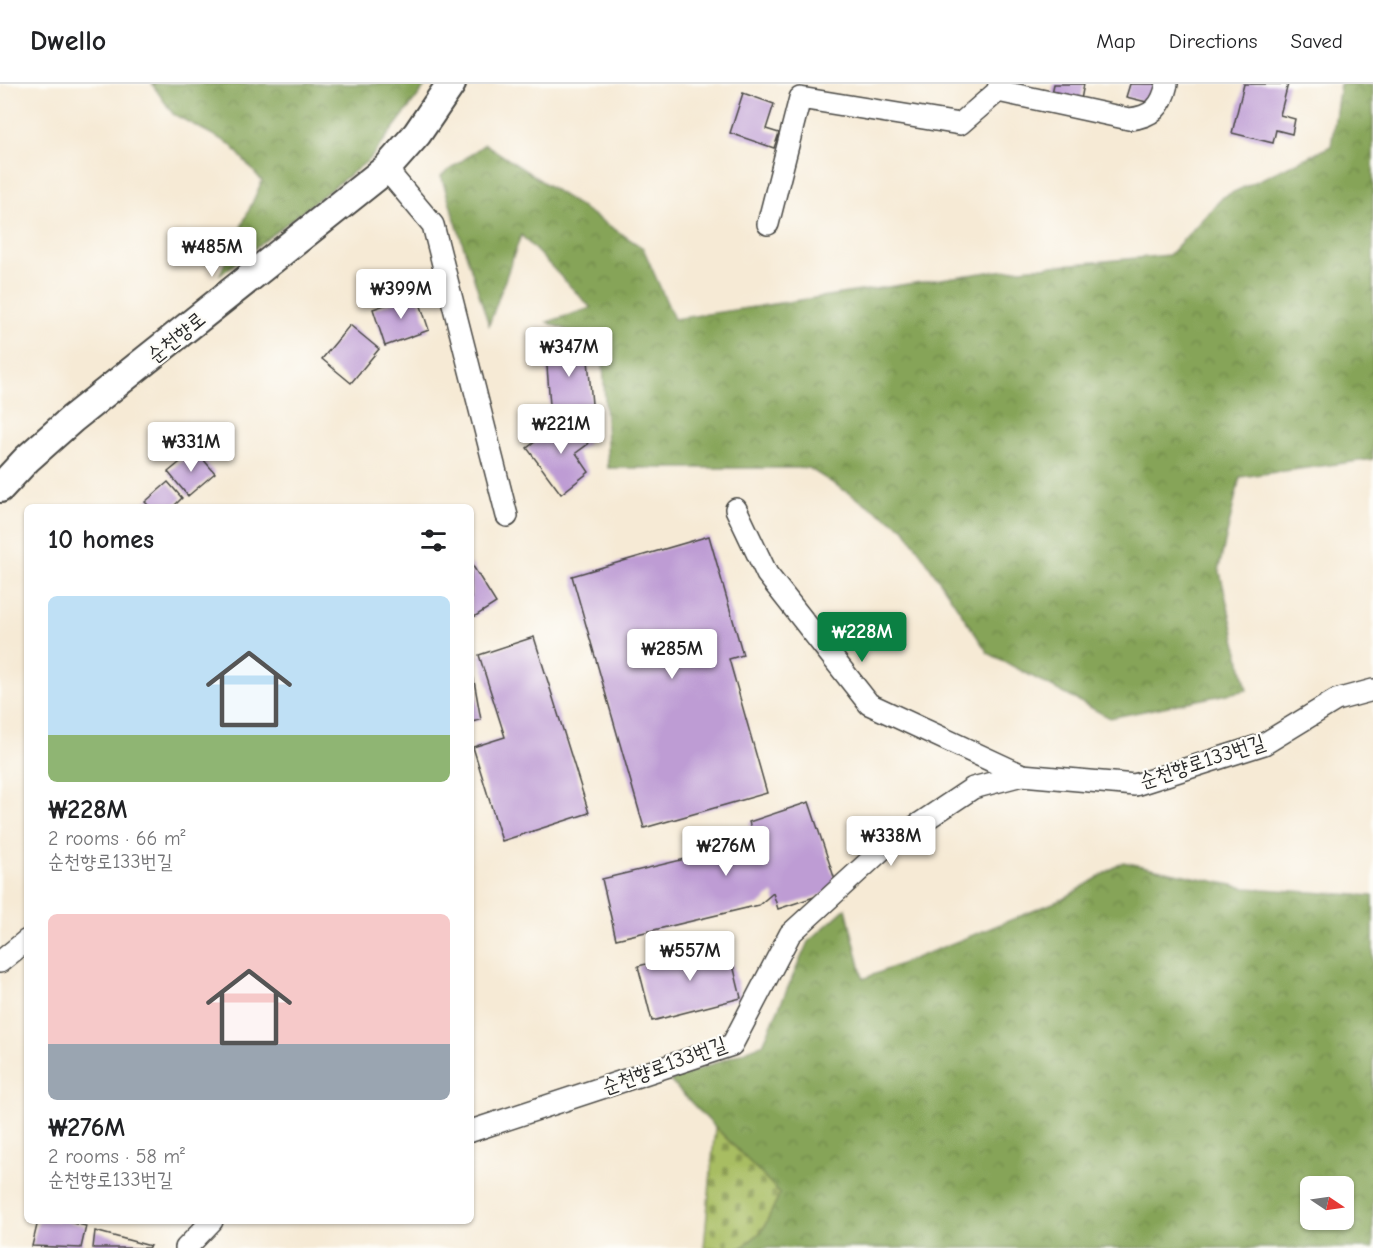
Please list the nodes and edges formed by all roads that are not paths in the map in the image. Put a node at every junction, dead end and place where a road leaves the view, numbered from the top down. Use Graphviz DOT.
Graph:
graph roads {
  1 [pos="1167,84"];
  2 [pos="451,85"];
  3 [pos="998,88"];
  4 [pos="386,168"];
  5 [pos="768,224"];
  6 [pos="0,488"];
  7 [pos="736,509"];
  8 [pos="507,516"];
  9 [pos="1373,690"];
  10 [pos="1022,775"];
  11 [pos="24,942"];
  12 [pos="0,962"];
  13 [pos="474,1130"];
  14 [pos="209,1224"];
  15 [pos="186,1248"];
  1 -- 3 [label="street"];
  2 -- 4 [label="main road, 순천향로"];
  3 -- 5 [label="street"];
  4 -- 6 [label="main road, 순천향로"];
  4 -- 8 [label="street"];
  7 -- 10 [label="street"];
  9 -- 10 [label="street, 순천향로133번길"];
  10 -- 13 [label="street, 순천향로133번길"];
  11 -- 12 [label="street"];
  14 -- 15 [label="street"];
}
